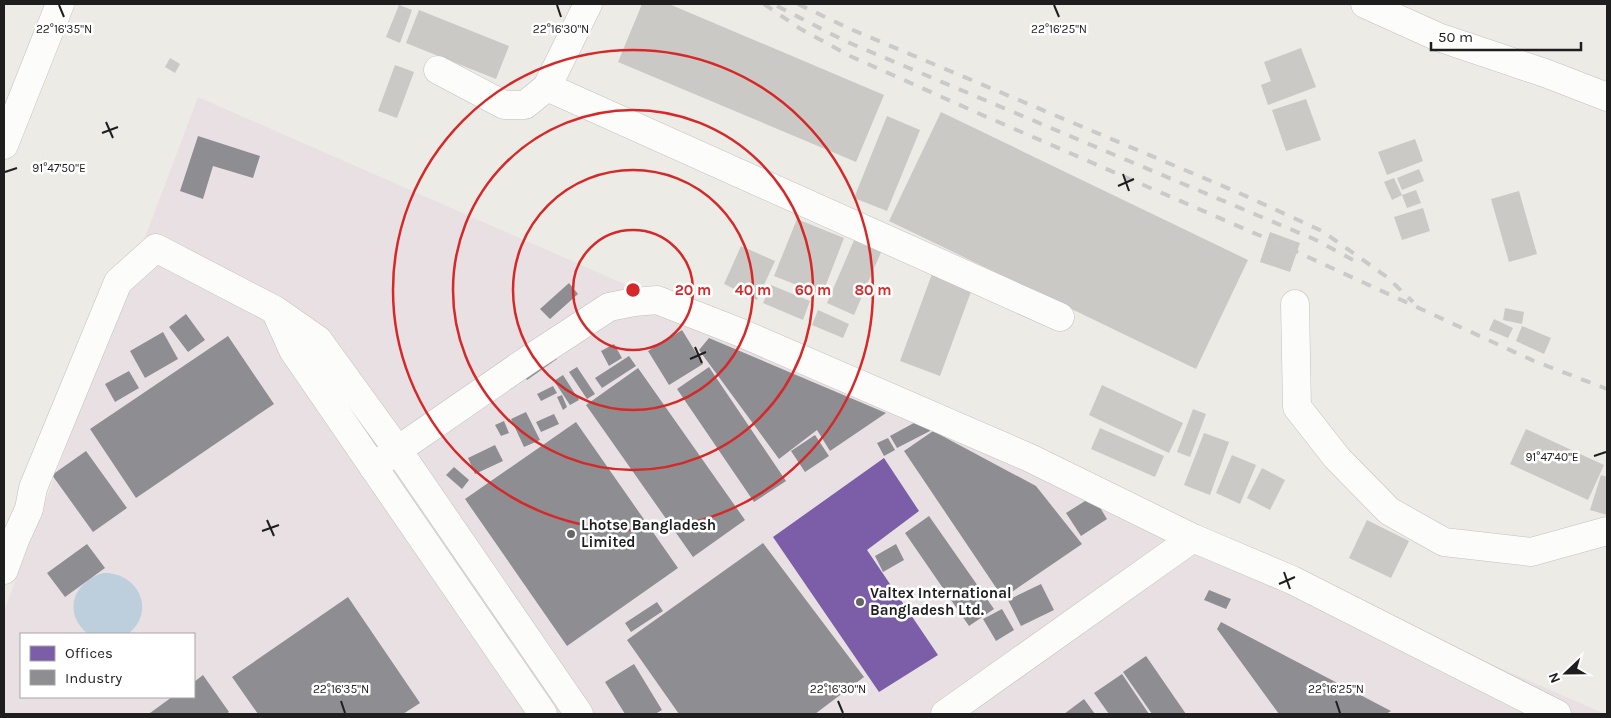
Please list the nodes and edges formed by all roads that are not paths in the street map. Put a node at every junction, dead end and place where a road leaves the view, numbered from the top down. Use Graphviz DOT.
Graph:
graph roads {
  1 [pos="60,4"];
  2 [pos="588,4"];
  3 [pos="1364,4"];
  4 [pos="438,70"];
  5 [pos="547,88"];
  6 [pos="1607,97"];
  7 [pos="4,145"];
  8 [pos="1295,304"];
  9 [pos="275,310"];
  10 [pos="1060,318"];
  11 [pos="397,449"];
  12 [pos="373,467"];
  13 [pos="1607,531"];
  14 [pos="1194,538"];
  15 [pos="4,570"];
  16 [pos="543,714"];
  17 [pos="579,714"];
  18 [pos="945,714"];
  19 [pos="1557,714"];
  1 -- 7 [label="street"];
  2 -- 5 [label="street"];
  3 -- 6 [label="street"];
  4 -- 5 [label="street"];
  5 -- 10 [label="street"];
  8 -- 13 [label="street"];
  9 -- 11 [label="street"];
  9 -- 12 [label="street"];
  9 -- 15 [label="street"];
  11 -- 12 [label="street"];
  11 -- 14 [label="street"];
  11 -- 17 [label="street"];
  12 -- 16 [label="street"];
  14 -- 18 [label="street"];
  14 -- 19 [label="street"];
}
